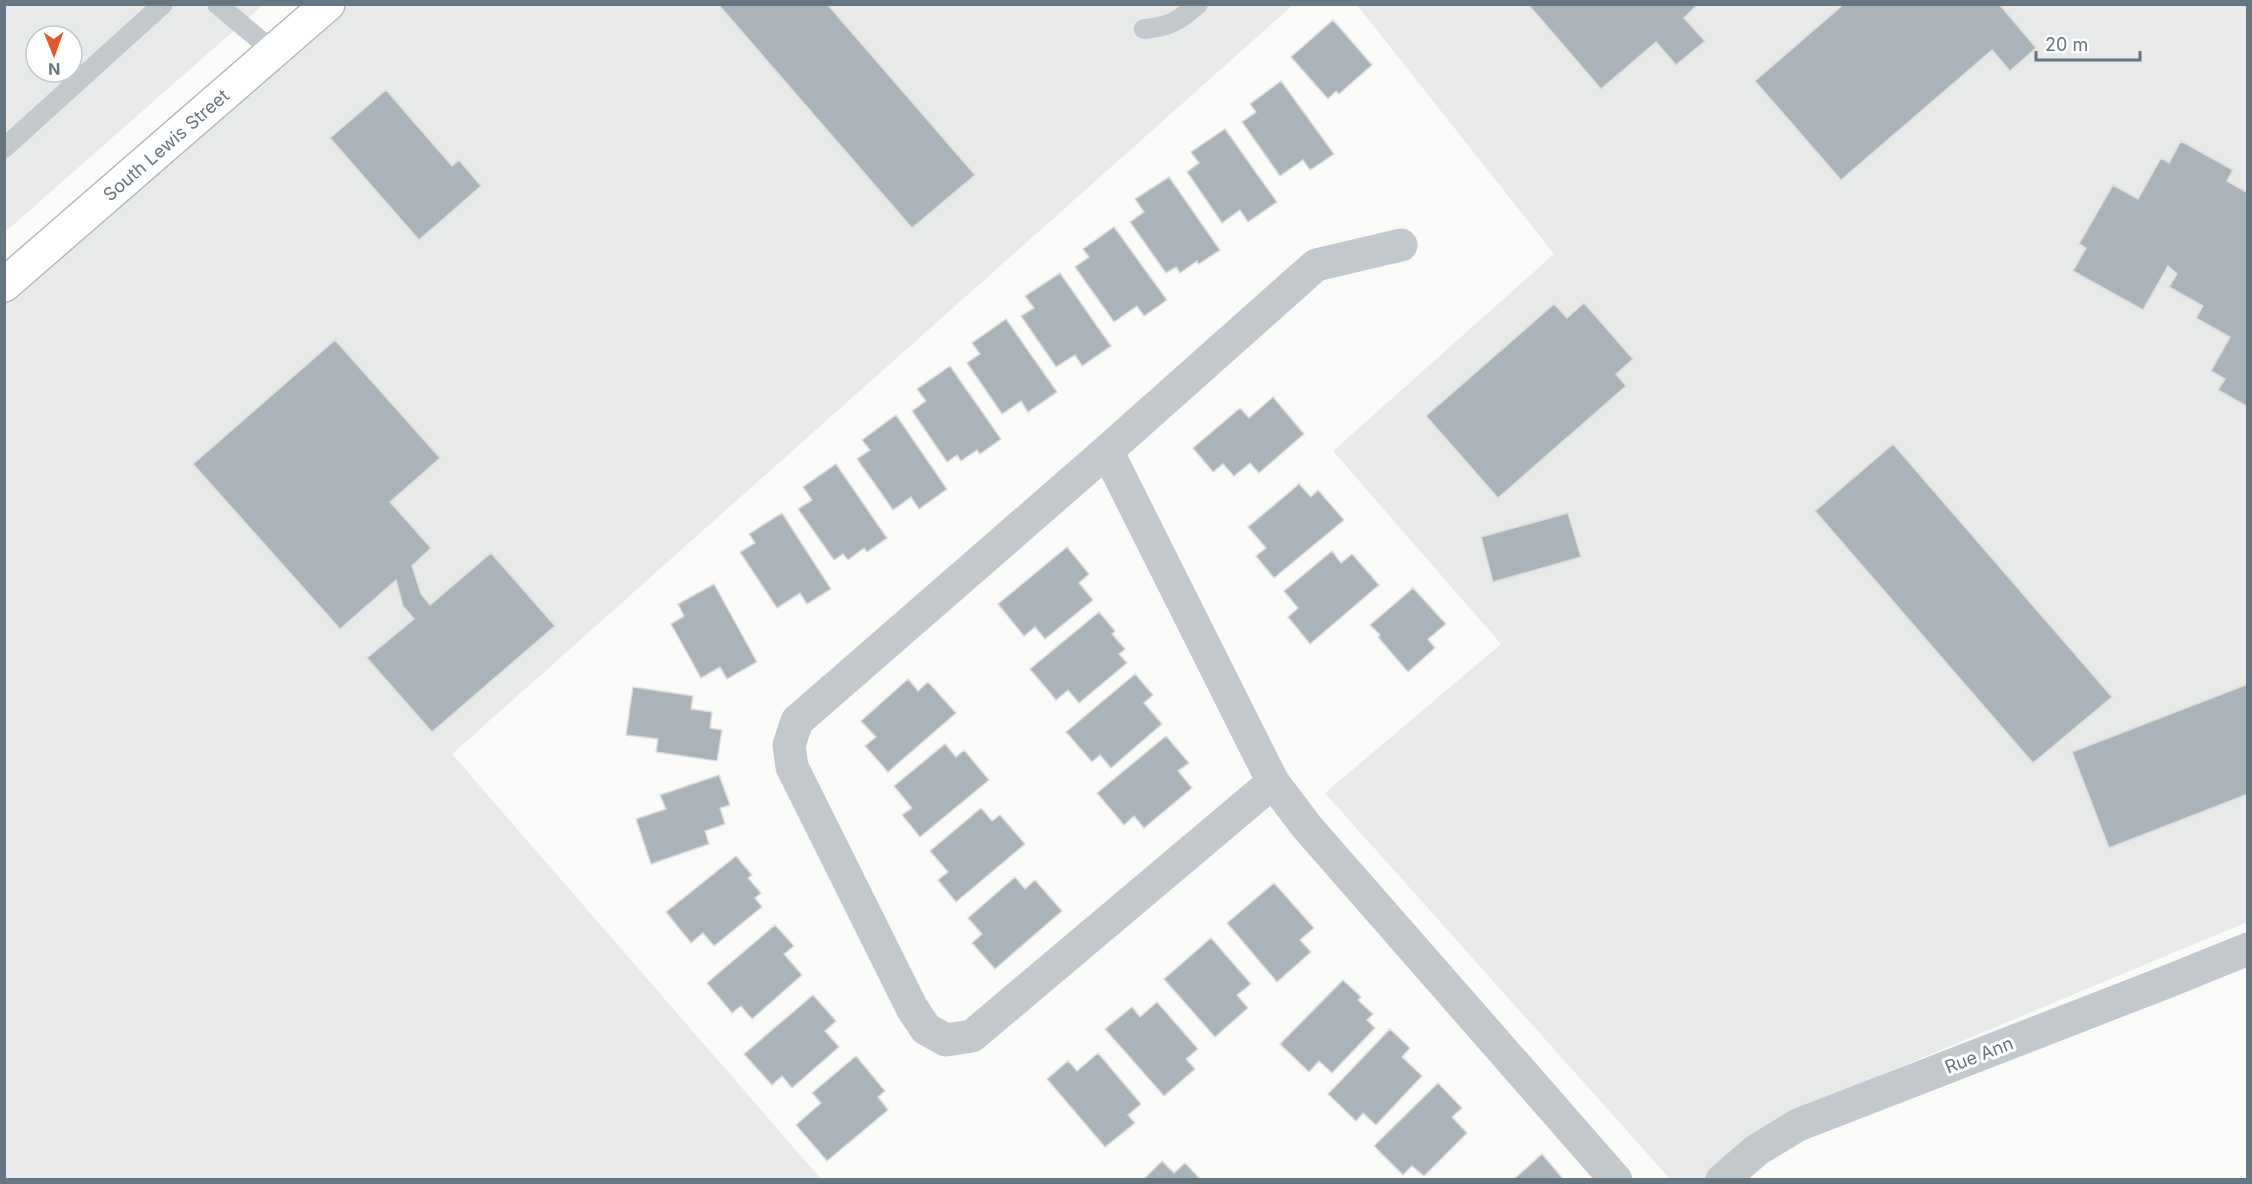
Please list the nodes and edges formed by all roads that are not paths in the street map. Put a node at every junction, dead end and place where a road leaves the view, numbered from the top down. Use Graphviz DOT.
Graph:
graph roads {
  1 [pos="163,4"];
  2 [pos="217,4"];
  3 [pos="328,4"];
  4 [pos="1198,4"];
  5 [pos="1144,29"];
  6 [pos="273,51"];
  7 [pos="4,148"];
  8 [pos="1401,245"];
  9 [pos="4,285"];
  10 [pos="1107,451"];
  11 [pos="1274,782"];
  12 [pos="2247,949"];
  13 [pos="1616,1179"];
  14 [pos="1722,1179"];
  1 -- 7 [label="lane"];
  2 -- 6 [label="lane"];
  3 -- 6 [label="main road, South Lewis Street"];
  4 -- 5 [label="lane"];
  6 -- 9 [label="main road, South Lewis Street"];
  8 -- 10 [label="street"];
  10 -- 11 [label="street"];
  10 -- 11 [label="street"];
  11 -- 13 [label="street"];
  12 -- 14 [label="street, Rue Ann"];
}
